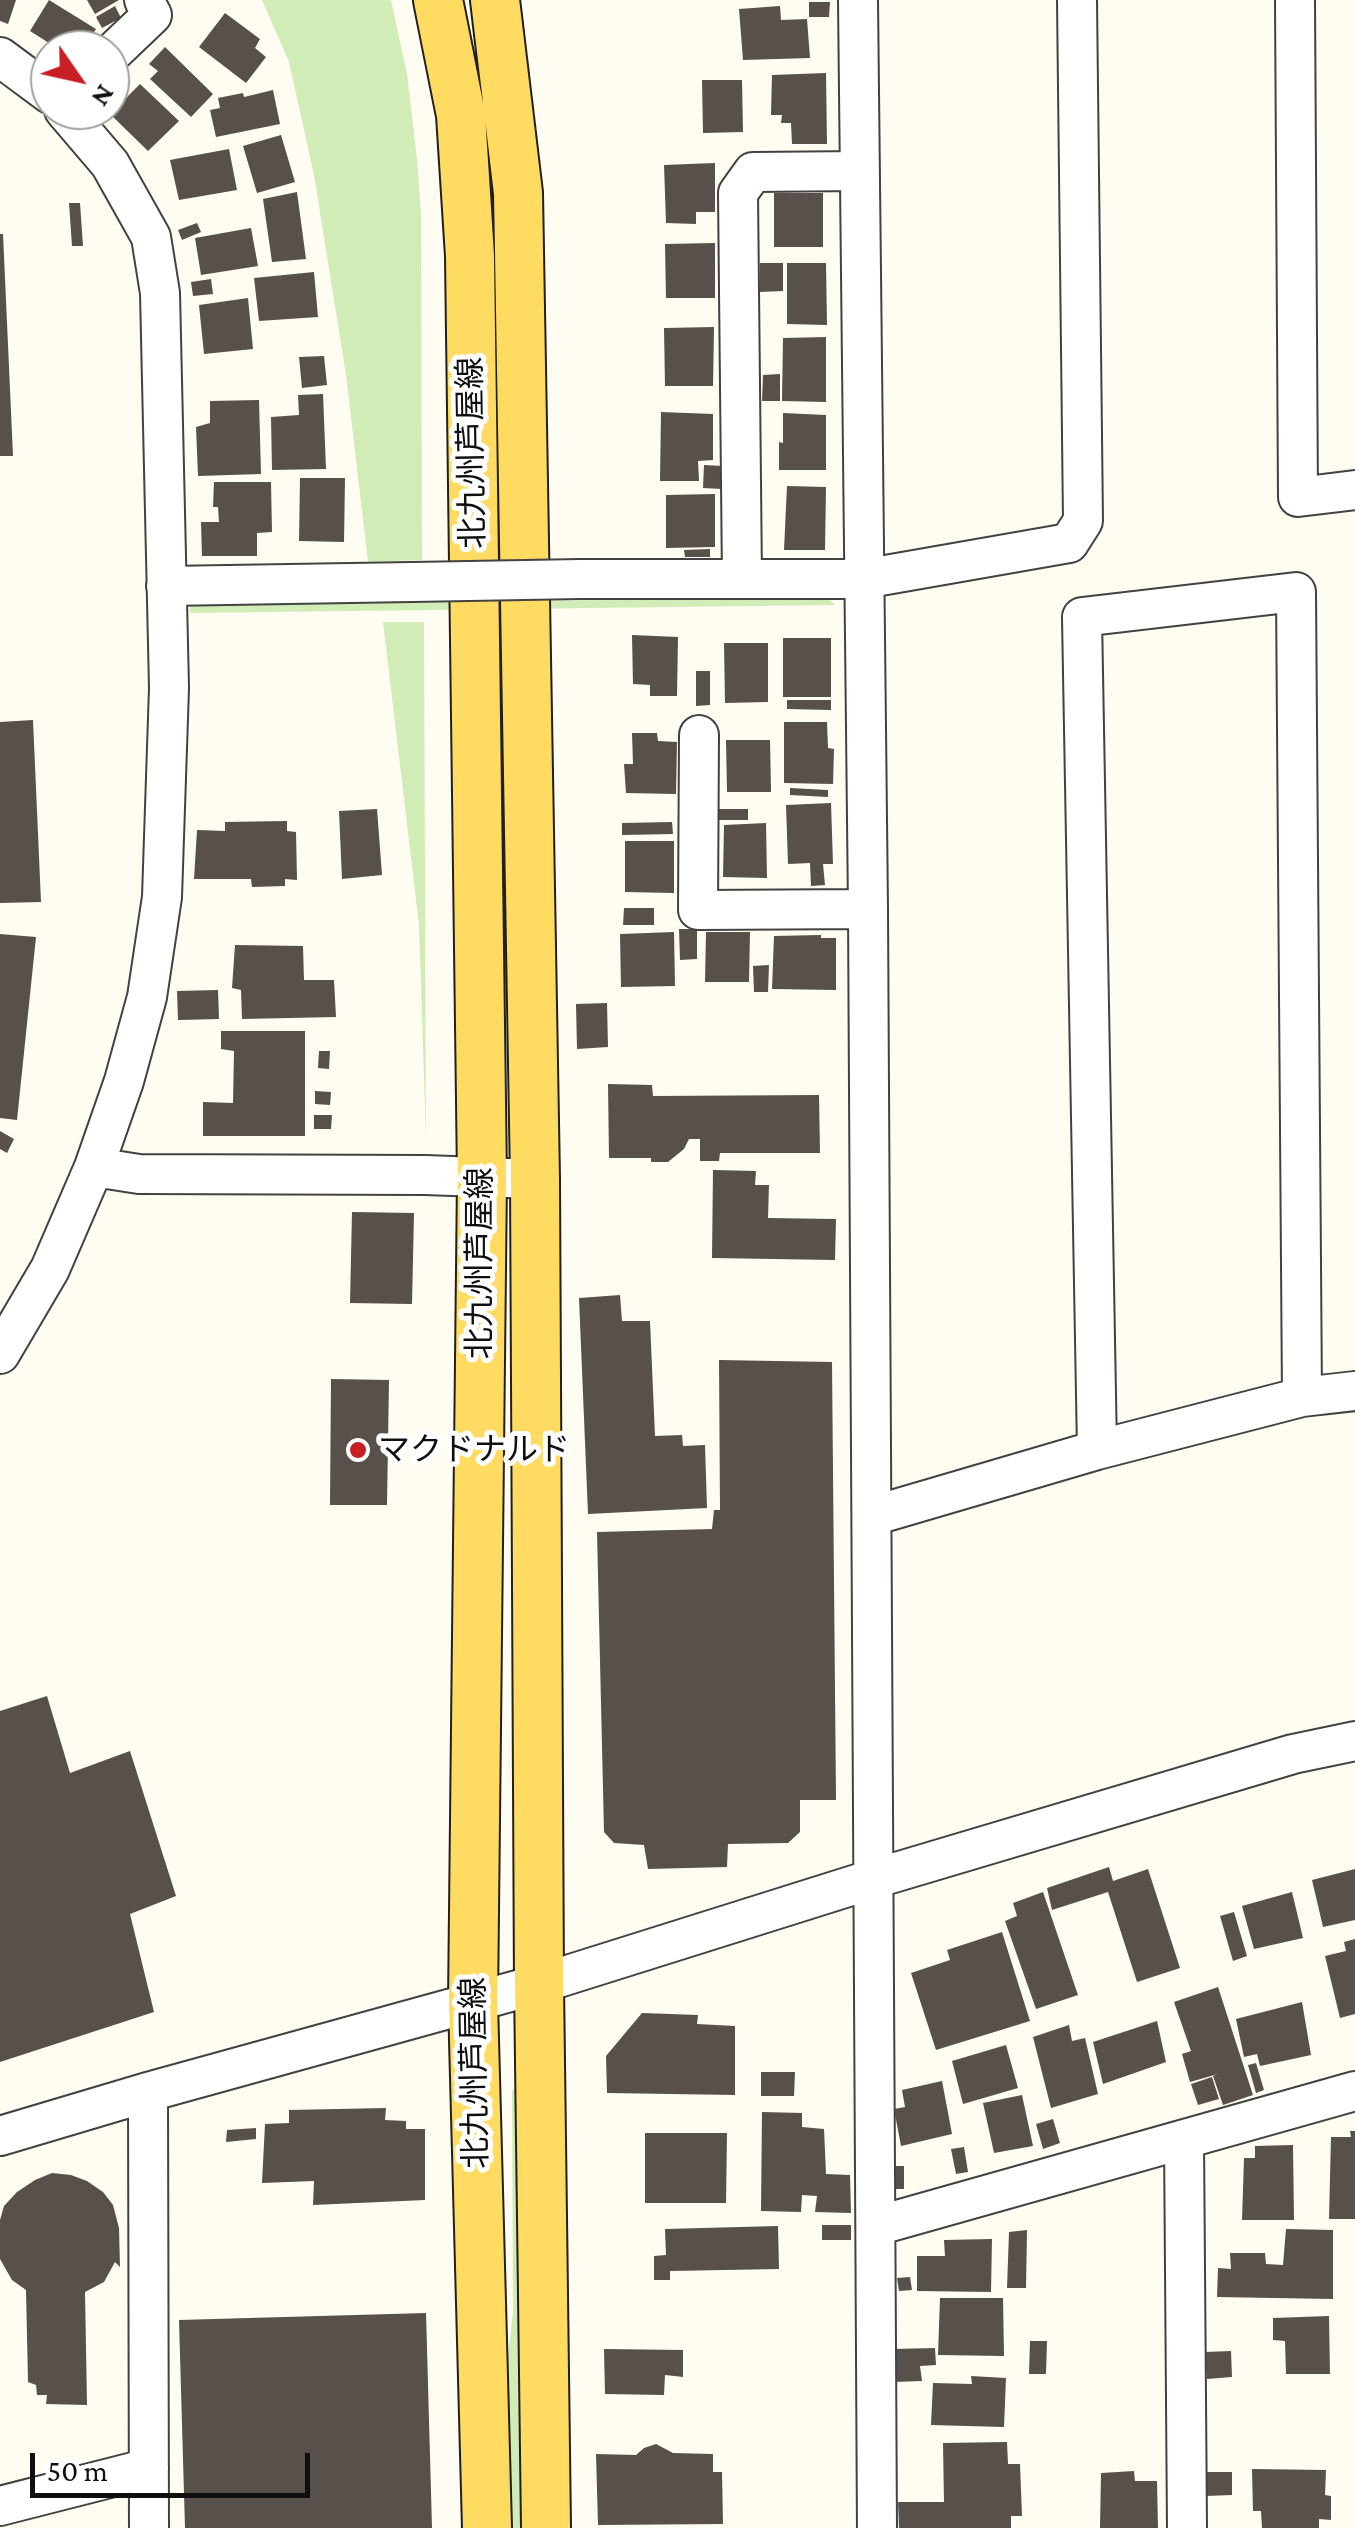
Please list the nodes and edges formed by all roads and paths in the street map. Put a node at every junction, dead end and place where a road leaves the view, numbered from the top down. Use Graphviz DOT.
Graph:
graph roads {
  1 [pos="144,0"];
  2 [pos="438,0"];
  3 [pos="494,0"];
  4 [pos="858,0"];
  5 [pos="1078,0"];
  6 [pos="1295,0"];
  7 [pos="130,35"];
  8 [pos="0,57"];
  9 [pos="30,79"];
  10 [pos="81,130"];
  11 [pos="860,172"];
  12 [pos="1355,490"];
  13 [pos="742,579"];
  14 [pos="863,579"];
  15 [pos="166,586"];
  16 [pos="698,735"];
  17 [pos="868,909"];
  18 [pos="94,1167"];
  19 [pos="482,1176"];
  20 [pos="535,1179"];
  21 [pos="0,1354"];
  22 [pos="1355,1391"];
  23 [pos="1302,1397"];
  24 [pos="1097,1450"];
  25 [pos="872,1516"];
  26 [pos="1355,1741"];
  27 [pos="873,1879"];
  28 [pos="540,1984"];
  29 [pos="473,2002"];
  30 [pos="1355,2091"];
  31 [pos="148,2092"];
  32 [pos="0,2136"];
  33 [pos="1184,2138"];
  34 [pos="876,2226"];
  35 [pos="148,2468"];
  36 [pos="0,2506"];
  37 [pos="149,2528"];
  38 [pos="487,2528"];
  39 [pos="546,2528"];
  40 [pos="877,2528"];
  41 [pos="1187,2528"];
  1 -- 7 [label="street"];
  2 -- 19 [label="main road, 北九州芦屋線"];
  3 -- 20 [label="main road, 北九州芦屋線"];
  4 -- 11 [label="street"];
  5 -- 14 [label="street"];
  6 -- 12 [label="street"];
  8 -- 9 [label="street"];
  10 -- 15 [label="street"];
  11 -- 13 [label="street"];
  11 -- 14 [label="street"];
  13 -- 14 [label="street"];
  13 -- 15 [label="street, bridge"];
  14 -- 17 [label="street"];
  15 -- 18 [label="street"];
  16 -- 17 [label="street"];
  17 -- 25 [label="street"];
  18 -- 19 [label="street"];
  18 -- 21 [label="street"];
  19 -- 20 [label="street"];
  19 -- 29 [label="main road, 北九州芦屋線"];
  20 -- 28 [label="main road, 北九州芦屋線"];
  22 -- 23 [label="street"];
  23 -- 24 [label="street"];
  23 -- 24 [label="street"];
  24 -- 25 [label="street"];
  25 -- 27 [label="street"];
  26 -- 27 [label="street"];
  27 -- 28 [label="street"];
  27 -- 34 [label="street"];
  28 -- 29 [label="street"];
  28 -- 39 [label="main road, 北九州芦屋線"];
  29 -- 31 [label="street"];
  29 -- 38 [label="main road, 北九州芦屋線"];
  30 -- 33 [label="street"];
  31 -- 32 [label="street"];
  31 -- 35 [label="street"];
  33 -- 34 [label="street"];
  33 -- 41 [label="street"];
  34 -- 40 [label="street"];
  35 -- 36 [label="street"];
  35 -- 37 [label="street"];
}
